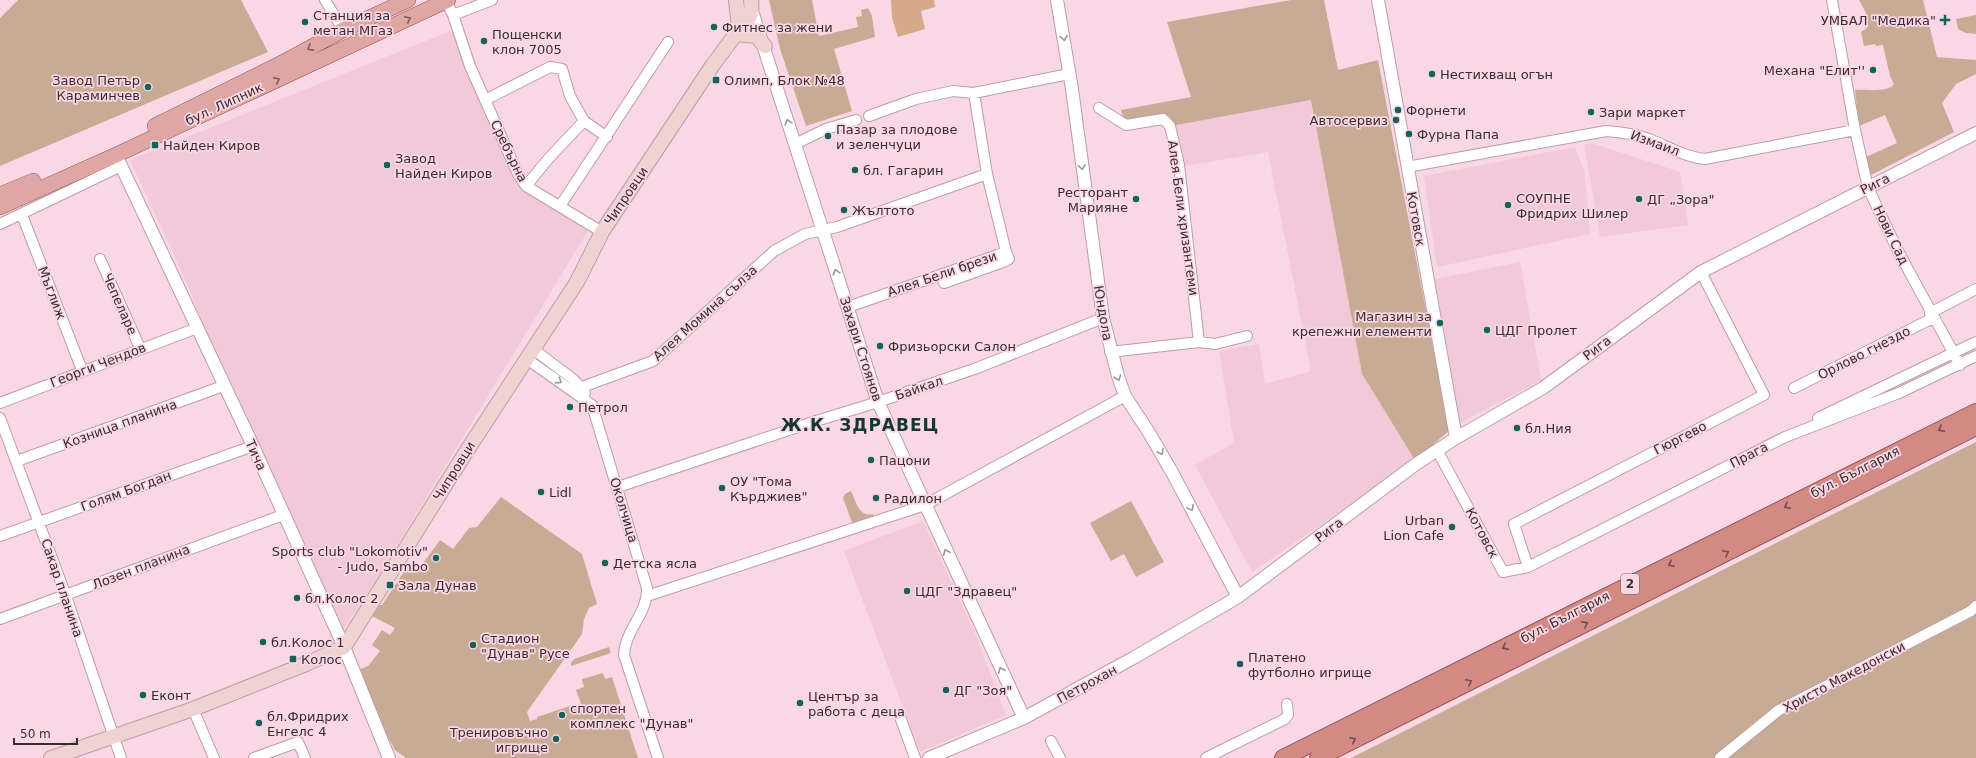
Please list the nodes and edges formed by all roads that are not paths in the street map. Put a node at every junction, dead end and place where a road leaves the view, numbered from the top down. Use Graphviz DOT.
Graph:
graph roads {
  1 [pos="325,0"];
  2 [pos="408,0"];
  3 [pos="447,0"];
  4 [pos="492,0"];
  5 [pos="736,0"];
  6 [pos="1057,0"];
  7 [pos="1378,0"];
  8 [pos="1832,0"];
  9 [pos="751,5"];
  10 [pos="453,15"];
  11 [pos="343,30"];
  12 [pos="736,34"];
  13 [pos="668,42"];
  14 [pos="765,46"];
  15 [pos="1069,74"];
  16 [pos="974,93"];
  17 [pos="485,100"];
  18 [pos="1099,108"];
  19 [pos="868,116"];
  20 [pos="856,120"];
  21 [pos="584,121"];
  22 [pos="1855,130"];
  23 [pos="1976,133"];
  24 [pos="606,137"];
  25 [pos="795,144"];
  26 [pos="118,161"];
  27 [pos="1407,167"];
  28 [pos="987,174"];
  29 [pos="526,186"];
  30 [pos="1868,188"];
  31 [pos="0,195"];
  32 [pos="560,206"];
  33 [pos="0,207"];
  34 [pos="22,215"];
  35 [pos="0,224"];
  36 [pos="822,231"];
  37 [pos="602,232"];
  38 [pos="100,259"];
  39 [pos="1701,272"];
  40 [pos="1976,289"];
  41 [pos="848,307"];
  42 [pos="1932,315"];
  43 [pos="1103,318"];
  44 [pos="197,328"];
  45 [pos="1247,336"];
  46 [pos="1199,342"];
  47 [pos="1976,342"];
  48 [pos="140,348"];
  49 [pos="1110,352"];
  50 [pos="1952,353"];
  51 [pos="530,354"];
  52 [pos="1976,356"];
  53 [pos="1960,364"];
  54 [pos="82,370"];
  55 [pos="223,386"];
  56 [pos="582,387"];
  57 [pos="1794,388"];
  58 [pos="1125,396"];
  59 [pos="878,402"];
  60 [pos="0,403"];
  61 [pos="592,405"];
  62 [pos="1976,412"];
  63 [pos="0,418"];
  64 [pos="1976,427"];
  65 [pos="1785,437"];
  66 [pos="1456,438"];
  67 [pos="253,446"];
  68 [pos="1437,450"];
  69 [pos="17,461"];
  70 [pos="618,487"];
  71 [pos="925,505"];
  72 [pos="282,515"];
  73 [pos="39,522"];
  74 [pos="0,536"];
  75 [pos="1528,567"];
  76 [pos="66,596"];
  77 [pos="647,596"];
  78 [pos="1238,597"];
  79 [pos="1976,606"];
  80 [pos="0,619"];
  81 [pos="344,646"];
  82 [pos="1288,704"];
  83 [pos="194,709"];
  84 [pos="899,714"];
  85 [pos="1024,718"];
  86 [pos="113,738"];
  87 [pos="1051,741"];
  88 [pos="51,758"];
  89 [pos="121,758"];
  90 [pos="214,758"];
  91 [pos="254,758"];
  92 [pos="305,758"];
  93 [pos="388,758"];
  94 [pos="658,758"];
  95 [pos="915,758"];
  96 [pos="929,758"];
  97 [pos="1060,758"];
  98 [pos="1206,758"];
  99 [pos="1283,758"];
  100 [pos="1318,758"];
  101 [pos="1720,758"];
  1 -- 11 [label="street"];
  2 -- 11 [label="main road, бул. Липник"];
  3 -- 10 [label="street, Сребърна"];
  26 -- 3 [label="main road, бул. Липник, one-way"];
  4 -- 10 [label="street"];
  5 -- 12 [label="main road"];
  6 -- 15 [label="street, Юндола, one-way"];
  7 -- 27 [label="street, Котовск"];
  8 -- 22 [label="street, Нови Сад"];
  9 -- 12 [label="main road, Чипровци"];
  9 -- 14 [label="street, Захари Стоянов"];
  10 -- 17 [label="street, Сребърна"];
  11 -- 31 [label="main road, бул. Липник, one-way"];
  12 -- 14 [label="main road"];
  12 -- 37 [label="main road, Чипровци"];
  13 -- 24 [label="street"];
  25 -- 14 [label="street, Захари Стоянов, one-way"];
  15 -- 16 [label="street"];
  15 -- 43 [label="street, Юндола, one-way"];
  16 -- 19 [label="street"];
  16 -- 28 [label="street, Алея Бели брези"];
  17 -- 21 [label="street"];
  17 -- 29 [label="street, Сребърна"];
  18 -- 46 [label="street, Алея Бели хризантеми"];
  20 -- 25 [label="street"];
  21 -- 24 [label="street"];
  21 -- 29 [label="street"];
  22 -- 27 [label="street, Измаил"];
  22 -- 30 [label="street, Нови Сад"];
  23 -- 30 [label="street, Рига"];
  24 -- 32 [label="street"];
  25 -- 36 [label="street, Захари Стоянов"];
  26 -- 33 [label="main road, бул. Липник"];
  26 -- 34 [label="street"];
  26 -- 44 [label="street, Тича"];
  27 -- 66 [label="street, Котовск"];
  28 -- 36 [label="street"];
  28 -- 41 [label="street, Алея Бели брези"];
  29 -- 32 [label="street, Сребърна"];
  30 -- 39 [label="street, Рига"];
  30 -- 42 [label="street, Нови Сад"];
  32 -- 37 [label="street, Сребърна"];
  34 -- 35 [label="street"];
  34 -- 54 [label="street, Мъглиж"];
  41 -- 36 [label="street, Захари Стоянов, one-way"];
  36 -- 56 [label="street, Алея Момина сълза"];
  37 -- 51 [label="main road, Чипровци"];
  38 -- 48 [label="street, Чепеларе"];
  39 -- 66 [label="street, Рига"];
  39 -- 75 [label="street, Гюргево"];
  40 -- 42 [label="street, Орлово гнездо"];
  41 -- 59 [label="street, Захари Стоянов"];
  42 -- 50 [label="street, Нови Сад"];
  42 -- 57 [label="street, Орлово гнездо"];
  43 -- 49 [label="street, Юндола"];
  43 -- 59 [label="street, Байкал"];
  44 -- 48 [label="street, Георги Чендов"];
  44 -- 55 [label="street, Тича"];
  45 -- 46 [label="street"];
  46 -- 49 [label="street"];
  47 -- 50 [label="street"];
  48 -- 54 [label="street, Георги Чендов"];
  49 -- 58 [label="street, Юндола, one-way"];
  50 -- 53 [label="street, Нови Сад"];
  50 -- 65 [label="street"];
  51 -- 56 [label="street"];
  51 -- 61 [label="street, one-way"];
  51 -- 81 [label="main road, Чипровци"];
  52 -- 53 [label="street, Прага"];
  53 -- 65 [label="street, Прага"];
  54 -- 60 [label="street, Георги Чендов"];
  55 -- 67 [label="street, Тича"];
  55 -- 69 [label="street, Козница планина"];
  56 -- 61 [label="street, Околчица"];
  58 -- 71 [label="street"];
  58 -- 78 [label="street, Юндола, one-way"];
  59 -- 70 [label="street, Байкал"];
  59 -- 71 [label="street, Захари Стоянов"];
  61 -- 70 [label="street, Околчица"];
  62 -- 99 [label="highway, бул. България / 2, one-way"];
  63 -- 69 [label="street, Сакар планина"];
  100 -- 64 [label="highway, бул. България / 2, one-way"];
  65 -- 75 [label="street, Прага"];
  66 -- 68 [label="street, Рига"];
  67 -- 72 [label="street, Тича"];
  67 -- 73 [label="street, Голям Богдан"];
  68 -- 75 [label="street, Котовск"];
  68 -- 78 [label="street, Рига"];
  69 -- 73 [label="street, Сакар планина"];
  70 -- 77 [label="street, Околчица"];
  71 -- 77 [label="street"];
  85 -- 71 [label="street, Захари Стоянов, one-way"];
  72 -- 76 [label="street, Лозен планина"];
  72 -- 81 [label="street, Тича"];
  73 -- 74 [label="street, Голям Богдан"];
  73 -- 76 [label="street, Сакар планина"];
  76 -- 80 [label="street, Лозен планина"];
  76 -- 86 [label="street, Сакар планина"];
  77 -- 94 [label="street, Околчица"];
  78 -- 85 [label="street, Петрохан"];
  79 -- 101 [label="street, Христо Македонски"];
  81 -- 83 [label="main road"];
  81 -- 93 [label="street, Тича"];
  82 -- 98 [label="street"];
  83 -- 86 [label="main road"];
  83 -- 90 [label="street"];
  84 -- 95 [label="street"];
  85 -- 96 [label="street, Петрохан"];
  86 -- 88 [label="main road"];
  86 -- 89 [label="street, Сакар планина"];
  87 -- 97 [label="street"];
  91 -- 92 [label="street"];
}
